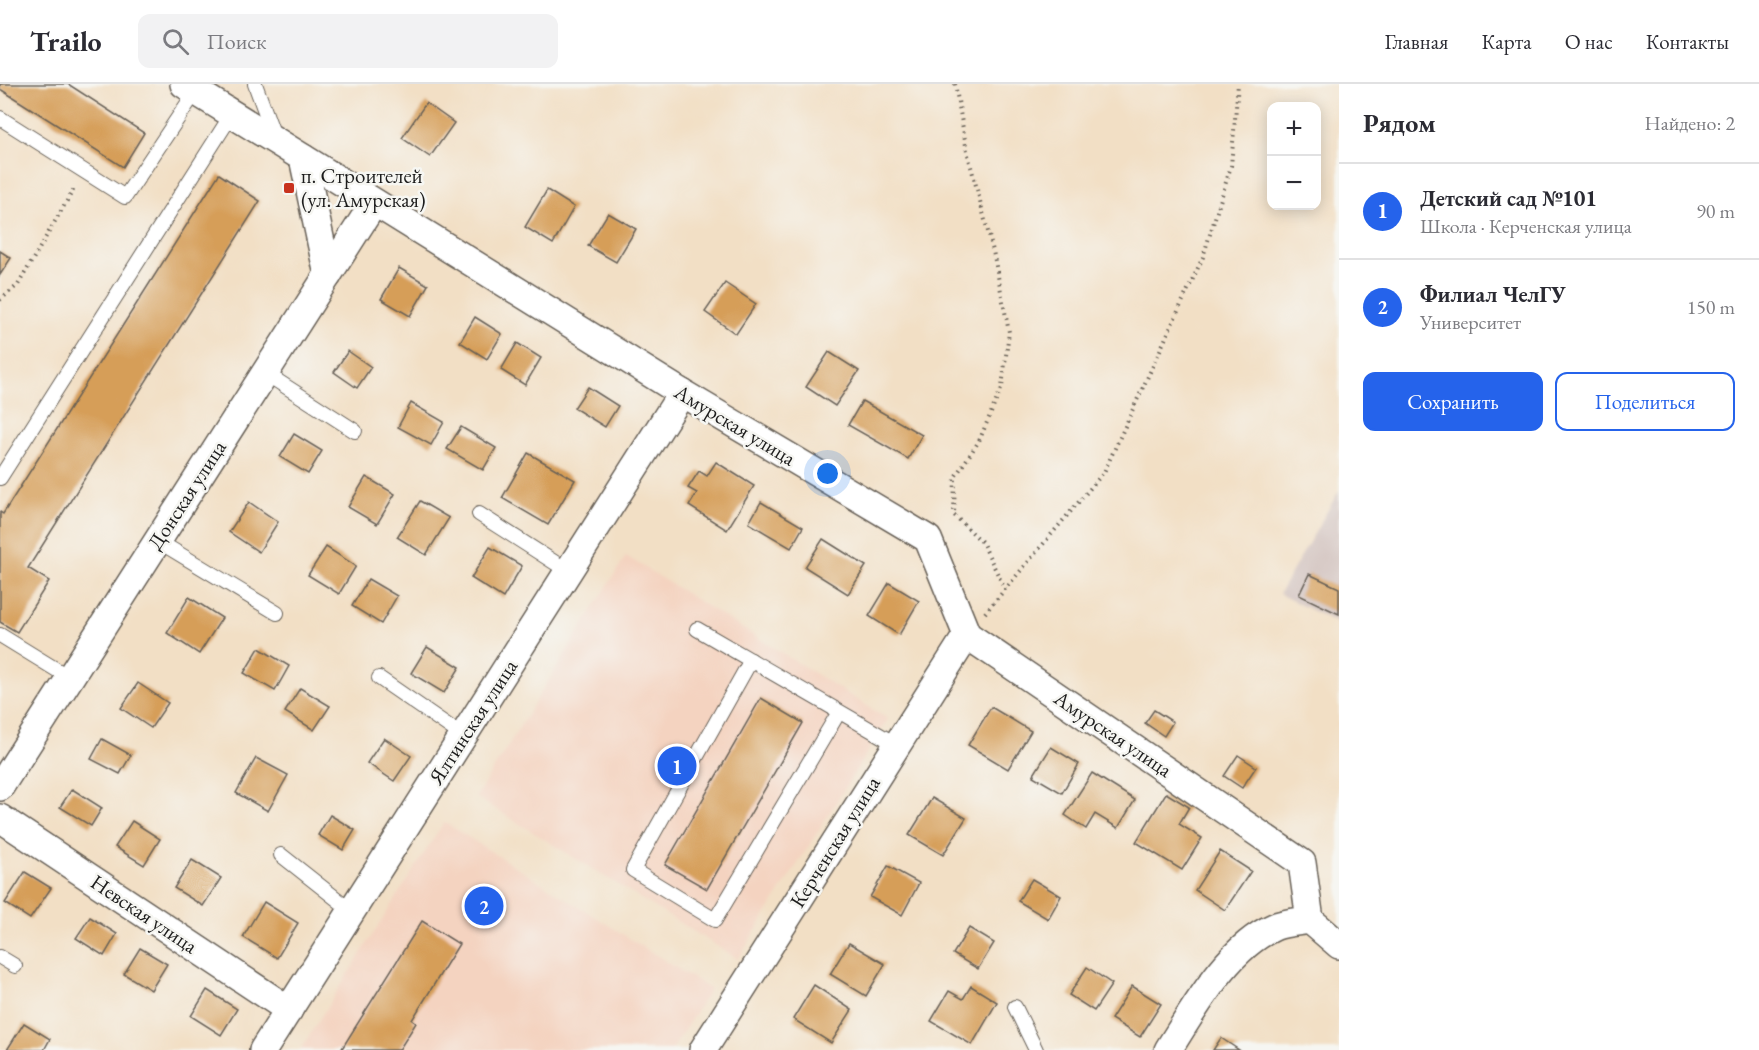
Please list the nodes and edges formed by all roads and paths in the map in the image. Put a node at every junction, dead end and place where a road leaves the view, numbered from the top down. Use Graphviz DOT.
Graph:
graph roads {
  1 [pos="255,84"];
  2 [pos="956,84"];
  3 [pos="1238,84"];
  4 [pos="190,88"];
  5 [pos="232,114"];
  6 [pos="0,118"];
  7 [pos="276,141"];
  8 [pos="303,158"];
  9 [pos="84,171"];
  10 [pos="374,203"];
  11 [pos="328,275"];
  12 [pos="0,300"];
  13 [pos="265,373"];
  14 [pos="682,393"];
  15 [pos="355,431"];
  16 [pos="0,478"];
  17 [pos="479,514"];
  18 [pos="158,541"];
  19 [pos="568,571"];
  20 [pos="1005,589"];
  21 [pos="277,613"];
  22 [pos="697,629"];
  23 [pos="967,634"];
  24 [pos="0,635"];
  25 [pos="751,660"];
  26 [pos="70,678"];
  27 [pos="379,678"];
  28 [pos="839,712"];
  29 [pos="463,736"];
  30 [pos="897,745"];
  31 [pos="0,787"];
  32 [pos="0,818"];
  33 [pos="281,855"];
  34 [pos="352,911"];
  35 [pos="1310,920"];
  36 [pos="1339,945"];
  37 [pos="0,957"];
  38 [pos="15,966"];
  39 [pos="1015,1007"];
  40 [pos="289,1010"];
  41 [pos="263,1050"];
  42 [pos="703,1050"];
  43 [pos="1036,1050"];
  44 [pos="1168,1050"];
  1 -- 7 [label="lane"];
  2 -- 20 [label="path"];
  3 -- 20 [label="path"];
  4 -- 5 [label="street, Амурская улица"];
  4 -- 9 [label="lane"];
  5 -- 7 [label="street, Амурская улица"];
  5 -- 16 [label="lane"];
  6 -- 9 [label="lane"];
  7 -- 8 [label="street, Амурская улица"];
  8 -- 10 [label="street, Амурская улица"];
  8 -- 11 [label="street"];
  9 -- 12 [label="path"];
  10 -- 11 [label="street, Донская улица"];
  10 -- 14 [label="street, Амурская улица"];
  11 -- 13 [label="street, Донская улица"];
  13 -- 15 [label="lane"];
  13 -- 18 [label="street, Донская улица"];
  14 -- 19 [label="street, Ялтинская улица"];
  14 -- 23 [label="street, Амурская улица"];
  17 -- 19 [label="lane"];
  18 -- 21 [label="lane"];
  18 -- 26 [label="street, Донская улица"];
  19 -- 29 [label="street, Ялтинская улица"];
  20 -- 23 [label="path"];
  22 -- 25 [label="lane"];
  23 -- 30 [label="street, Керченская улица"];
  23 -- 35 [label="street, Амурская улица"];
  24 -- 26 [label="lane"];
  25 -- 28 [label="lane"];
  25 -- 28 [label="lane"];
  26 -- 31 [label="street, Донская улица"];
  27 -- 29 [label="lane"];
  28 -- 30 [label="lane"];
  29 -- 34 [label="street, Ялтинская улица"];
  30 -- 42 [label="street, Керченская улица"];
  32 -- 40 [label="street, Невская улица"];
  33 -- 34 [label="lane"];
  34 -- 40 [label="street, Ялтинская улица"];
  35 -- 36 [label="street"];
  35 -- 44 [label="street"];
  37 -- 38 [label="lane"];
  39 -- 43 [label="lane"];
  40 -- 41 [label="street, Ялтинская улица"];
}
